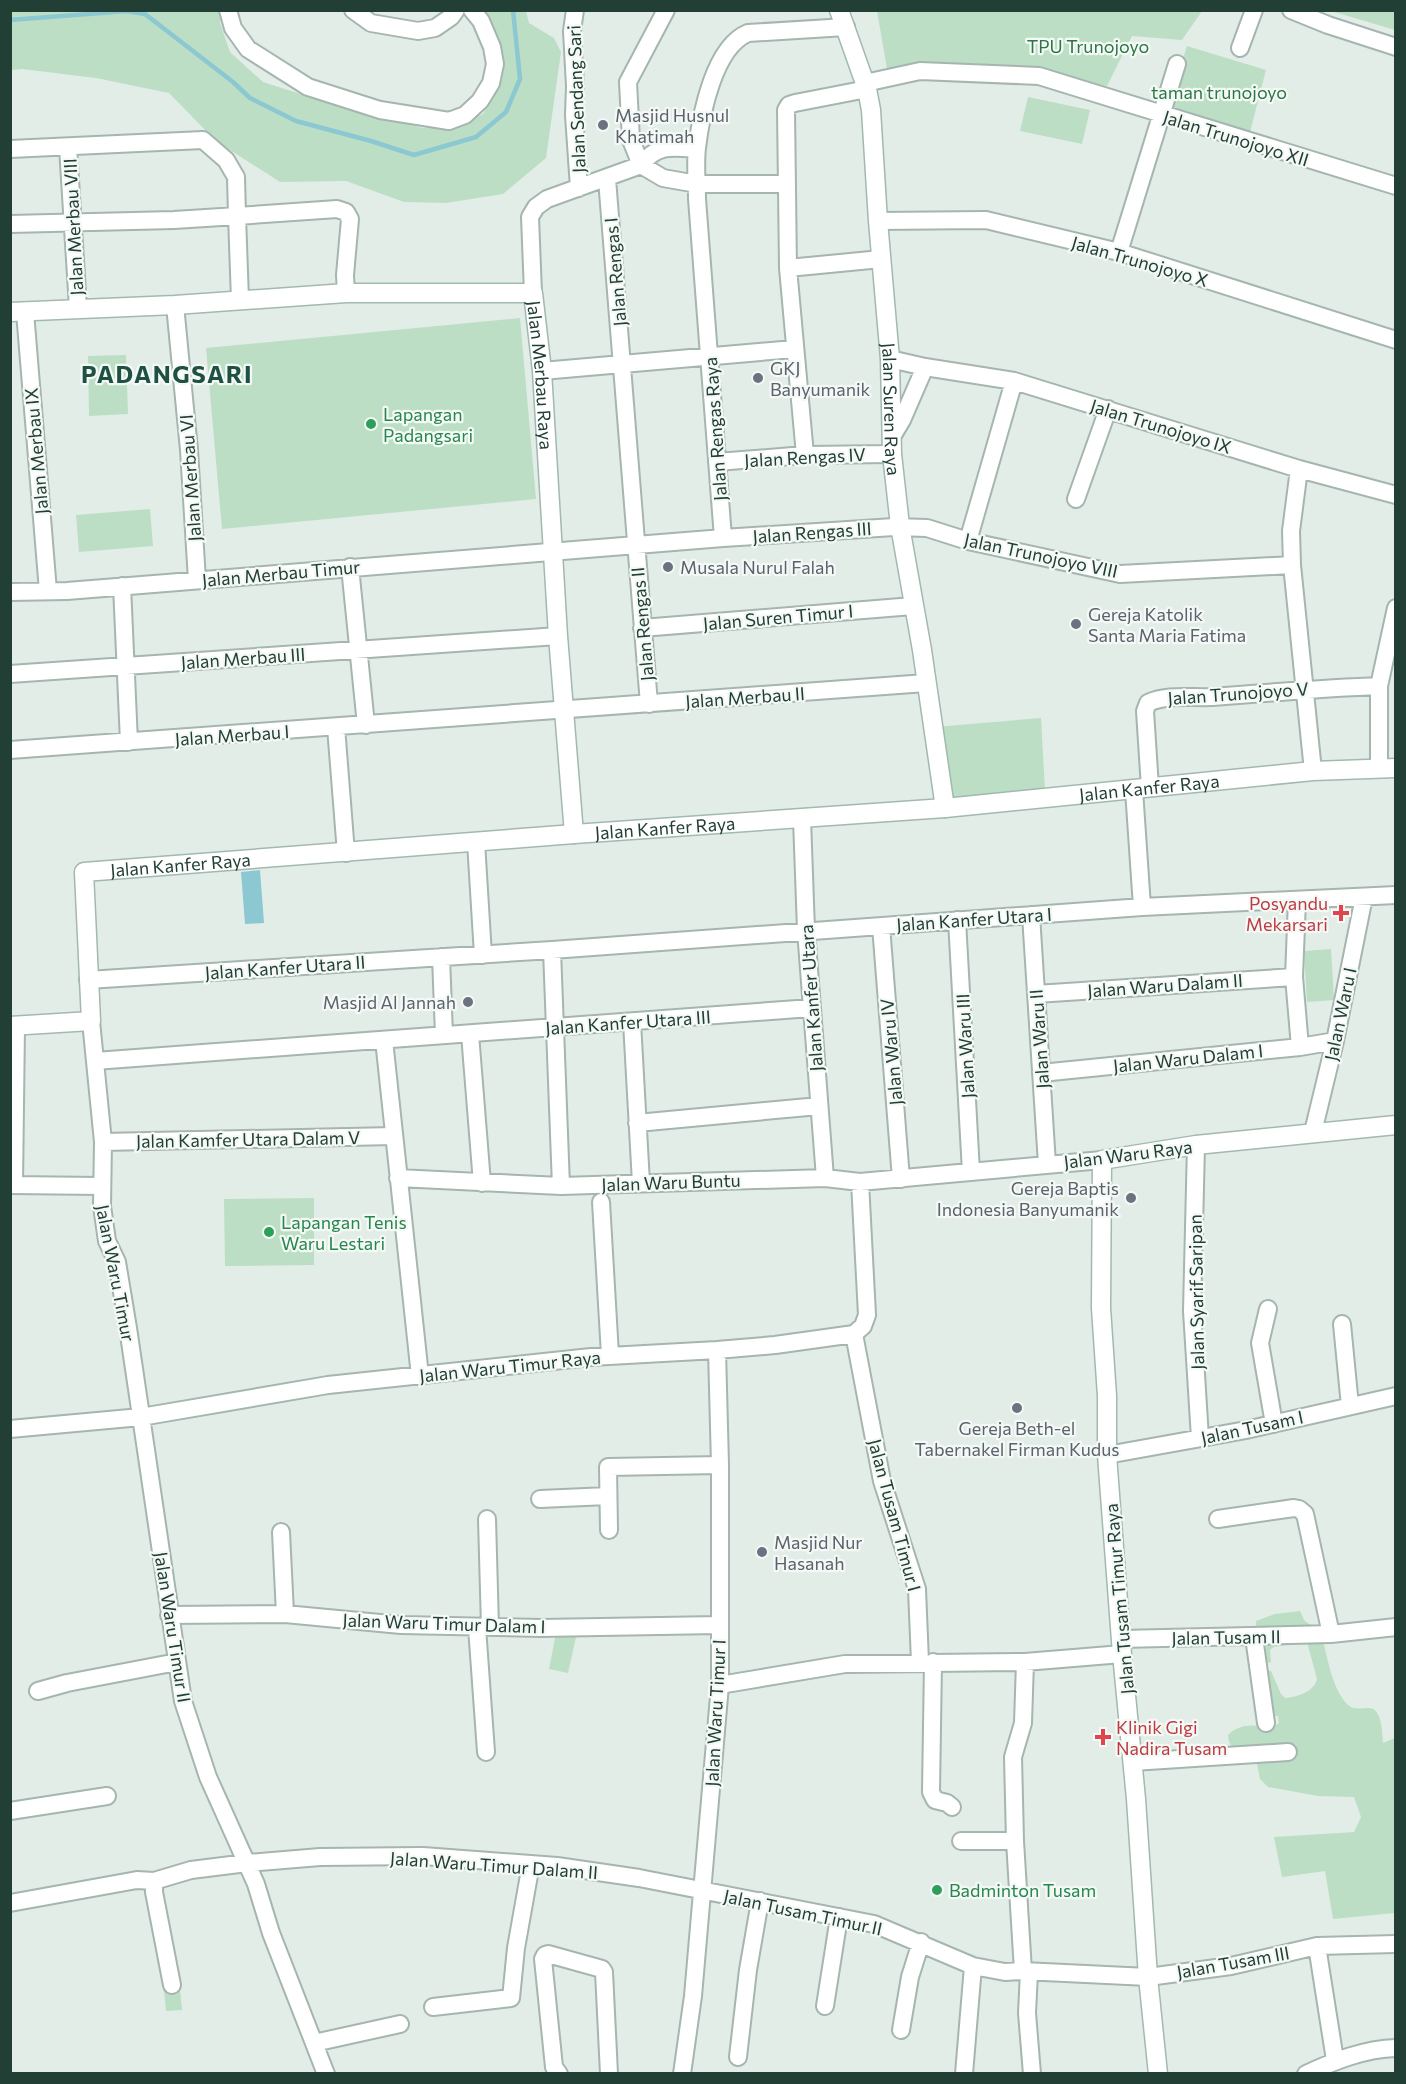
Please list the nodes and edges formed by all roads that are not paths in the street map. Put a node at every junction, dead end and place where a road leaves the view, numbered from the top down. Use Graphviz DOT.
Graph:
graph roads {
  1 [pos="228,10"];
  2 [pos="353,10"];
  3 [pos="456,10"];
  4 [pos="472,10"];
  5 [pos="574,10"];
  6 [pos="666,10"];
  7 [pos="824,10"];
  8 [pos="1254,10"];
  9 [pos="1291,10"];
  10 [pos="373,17"];
  11 [pos="838,22"];
  12 [pos="1395,47"];
  13 [pos="1240,48"];
  14 [pos="1177,64"];
  15 [pos="866,86"];
  16 [pos="1160,116"];
  17 [pos="68,147"];
  18 [pos="10,149"];
  19 [pos="696,149"];
  20 [pos="641,165"];
  21 [pos="607,179"];
  22 [pos="697,184"];
  23 [pos="786,184"];
  24 [pos="1395,186"];
  25 [pos="579,188"];
  26 [pos="237,216"];
  27 [pos="72,221"];
  28 [pos="878,221"];
  29 [pos="10,224"];
  30 [pos="1119,252"];
  31 [pos="881,259"];
  32 [pos="788,268"];
  33 [pos="346,293"];
  34 [pos="533,293"];
  35 [pos="240,300"];
  36 [pos="175,305"];
  37 [pos="78,308"];
  38 [pos="18,312"];
  39 [pos="1395,340"];
  40 [pos="794,349"];
  41 [pos="710,355"];
  42 [pos="890,359"];
  43 [pos="622,365"];
  44 [pos="925,367"];
  45 [pos="542,371"];
  46 [pos="1014,381"];
  47 [pos="1108,409"];
  48 [pos="893,435"];
  49 [pos="892,454"];
  50 [pos="805,455"];
  51 [pos="717,462"];
  52 [pos="1299,469"];
  53 [pos="1395,495"];
  54 [pos="1076,499"];
  55 [pos="900,526"];
  56 [pos="723,538"];
  57 [pos="968,541"];
  58 [pos="636,545"];
  59 [pos="552,552"];
  60 [pos="1292,565"];
  61 [pos="350,567"];
  62 [pos="197,580"];
  63 [pos="122,586"];
  64 [pos="48,591"];
  65 [pos="10,592"];
  66 [pos="913,606"];
  67 [pos="1395,608"];
  68 [pos="642,628"];
  69 [pos="558,636"];
  70 [pos="360,650"];
  71 [pos="127,666"];
  72 [pos="10,674"];
  73 [pos="926,683"];
  74 [pos="1379,686"];
  75 [pos="1303,689"];
  76 [pos="649,704"];
  77 [pos="563,711"];
  78 [pos="366,725"];
  79 [pos="336,727"];
  80 [pos="129,742"];
  81 [pos="10,750"];
  82 [pos="1387,768"];
  83 [pos="1313,771"];
  84 [pos="1142,789"];
  85 [pos="945,808"];
  86 [pos="802,819"];
  87 [pos="573,834"];
  88 [pos="476,842"];
  89 [pos="346,853"];
  90 [pos="1395,895"];
  91 [pos="1364,897"];
  92 [pos="1297,900"];
  93 [pos="1142,907"];
  94 [pos="1031,915"];
  95 [pos="957,920"];
  96 [pos="881,926"];
  97 [pos="806,930"];
  98 [pos="552,950"];
  99 [pos="483,955"];
  100 [pos="441,957"];
  101 [pos="1294,977"];
  102 [pos="88,980"];
  103 [pos="1036,994"];
  104 [pos="811,1008"];
  105 [pos="91,1021"];
  106 [pos="632,1022"];
  107 [pos="13,1026"];
  108 [pos="554,1028"];
  109 [pos="470,1034"];
  110 [pos="444,1035"];
  111 [pos="384,1040"];
  112 [pos="1335,1041"];
  113 [pos="1300,1047"];
  114 [pos="95,1061"];
  115 [pos="1041,1073"];
  116 [pos="819,1106"];
  117 [pos="638,1123"];
  118 [pos="1395,1125"];
  119 [pos="1313,1132"];
  120 [pos="394,1136"];
  121 [pos="103,1142"];
  122 [pos="1196,1145"];
  123 [pos="1102,1160"];
  124 [pos="1047,1164"];
  125 [pos="971,1172"];
  126 [pos="398,1178"];
  127 [pos="825,1178"];
  128 [pos="901,1179"];
  129 [pos="860,1182"];
  130 [pos="482,1183"];
  131 [pos="641,1183"];
  132 [pos="12,1185"];
  133 [pos="101,1186"];
  134 [pos="561,1186"];
  135 [pos="601,1202"];
  136 [pos="1268,1309"];
  137 [pos="1342,1324"];
  138 [pos="854,1334"];
  139 [pos="717,1350"];
  140 [pos="610,1355"];
  141 [pos="420,1376"];
  142 [pos="1395,1396"];
  143 [pos="1350,1406"];
  144 [pos="141,1417"];
  145 [pos="1274,1424"];
  146 [pos="10,1429"];
  147 [pos="1200,1438"];
  148 [pos="1107,1455"];
  149 [pos="720,1465"];
  150 [pos="608,1496"];
  151 [pos="540,1499"];
  152 [pos="487,1519"];
  153 [pos="1218,1519"];
  154 [pos="609,1530"];
  155 [pos="281,1532"];
  156 [pos="285,1614"];
  157 [pos="169,1615"];
  158 [pos="719,1625"];
  159 [pos="484,1627"];
  160 [pos="1395,1627"];
  161 [pos="1331,1634"];
  162 [pos="1254,1636"];
  163 [pos="1122,1647"];
  164 [pos="177,1662"];
  165 [pos="927,1662"];
  166 [pos="1025,1662"];
  167 [pos="720,1685"];
  168 [pos="38,1691"];
  169 [pos="1266,1723"];
  170 [pos="486,1752"];
  171 [pos="1288,1752"];
  172 [pos="1133,1762"];
  173 [pos="107,1796"];
  174 [pos="952,1807"];
  175 [pos="10,1811"];
  176 [pos="961,1841"];
  177 [pos="1015,1841"];
  178 [pos="247,1863"];
  179 [pos="531,1864"];
  180 [pos="154,1881"];
  181 [pos="702,1891"];
  182 [pos="760,1901"];
  183 [pos="10,1903"];
  184 [pos="839,1917"];
  185 [pos="921,1942"];
  186 [pos="1395,1944"];
  187 [pos="1317,1946"];
  188 [pos="973,1966"];
  189 [pos="1026,1971"];
  190 [pos="1148,1977"];
  191 [pos="172,1985"];
  192 [pos="825,2006"];
  193 [pos="433,2007"];
  194 [pos="400,2024"];
  195 [pos="901,2030"];
  196 [pos="314,2043"];
  197 [pos="1395,2048"];
  198 [pos="738,2057"];
  199 [pos="1335,2060"];
  200 [pos="326,2073"];
  201 [pos="559,2073"];
  202 [pos="609,2073"];
  203 [pos="682,2073"];
  204 [pos="964,2073"];
  205 [pos="1032,2073"];
  206 [pos="1158,2073"];
  207 [pos="1306,2073"];
  1 -- 4 [label="street"];
  2 -- 10 [label="street"];
  3 -- 10 [label="street"];
  5 -- 25 [label="street, Jalan Sendang Sari"];
  6 -- 20 [label="street"];
  7 -- 11 [label="street"];
  8 -- 13 [label="street"];
  9 -- 12 [label="street"];
  11 -- 15 [label="street, Jalan Suren Raya"];
  11 -- 19 [label="street, Jalan Rengas Raya"];
  14 -- 16 [label="street"];
  15 -- 16 [label="street, Jalan Trunojoyo XII"];
  15 -- 23 [label="street, Jalan Trunojoyo XII"];
  15 -- 28 [label="street, Jalan Suren Raya"];
  16 -- 24 [label="street, Jalan Trunojoyo XII"];
  16 -- 30 [label="street"];
  17 -- 18 [label="street"];
  17 -- 26 [label="street"];
  17 -- 27 [label="street, Jalan Merbau VIII"];
  19 -- 20 [label="street"];
  19 -- 22 [label="street, Jalan Rengas Raya"];
  20 -- 21 [label="street"];
  20 -- 22 [label="street"];
  21 -- 25 [label="street"];
  21 -- 43 [label="street, Jalan Rengas I"];
  22 -- 23 [label="street"];
  22 -- 41 [label="street, Jalan Rengas Raya"];
  23 -- 32 [label="street"];
  25 -- 34 [label="street"];
  26 -- 27 [label="street"];
  26 -- 33 [label="street"];
  26 -- 35 [label="street"];
  27 -- 29 [label="street"];
  27 -- 37 [label="street, Jalan Merbau VIII"];
  28 -- 30 [label="street, Jalan Trunojoyo X"];
  28 -- 31 [label="street, Jalan Suren Raya"];
  30 -- 39 [label="street, Jalan Trunojoyo X"];
  31 -- 32 [label="street"];
  31 -- 42 [label="street, Jalan Suren Raya"];
  32 -- 40 [label="street"];
  33 -- 34 [label="street, Jalan Merbau Raya"];
  33 -- 35 [label="street, Jalan Merbau Raya"];
  34 -- 45 [label="street, Jalan Merbau Raya"];
  35 -- 36 [label="street, Jalan Merbau Raya"];
  36 -- 37 [label="street, Jalan Merbau Raya"];
  36 -- 62 [label="street, Jalan Merbau VI"];
  37 -- 38 [label="street, Jalan Merbau Raya"];
  38 -- 64 [label="street, Jalan Merbau IX"];
  40 -- 41 [label="street"];
  40 -- 50 [label="street"];
  41 -- 43 [label="street"];
  41 -- 51 [label="street, Jalan Rengas Raya"];
  42 -- 44 [label="street, Jalan Trunojoyo IX"];
  42 -- 48 [label="street, Jalan Suren Raya"];
  43 -- 45 [label="street"];
  43 -- 58 [label="street, Jalan Rengas I"];
  44 -- 46 [label="street, Jalan Trunojoyo IX"];
  44 -- 48 [label="street"];
  45 -- 59 [label="street, Jalan Merbau Raya"];
  46 -- 47 [label="street, Jalan Trunojoyo IX"];
  46 -- 57 [label="street"];
  47 -- 52 [label="street, Jalan Trunojoyo IX"];
  47 -- 54 [label="street"];
  48 -- 49 [label="street, Jalan Suren Raya"];
  49 -- 50 [label="street, Jalan Rengas IV"];
  49 -- 55 [label="street, Jalan Suren Raya"];
  50 -- 51 [label="street, Jalan Rengas IV"];
  51 -- 56 [label="street, Jalan Rengas Raya"];
  52 -- 53 [label="street, Jalan Trunojoyo IX"];
  52 -- 60 [label="street"];
  55 -- 56 [label="street, Jalan Rengas III"];
  55 -- 57 [label="street, Jalan Trunojoyo VIII"];
  55 -- 66 [label="street, Jalan Suren Raya"];
  56 -- 58 [label="street"];
  57 -- 60 [label="street, Jalan Trunojoyo VIII"];
  58 -- 59 [label="street"];
  58 -- 68 [label="street, Jalan Rengas II"];
  59 -- 61 [label="street, Jalan Merbau Timur"];
  59 -- 69 [label="street, Jalan Merbau Raya"];
  60 -- 75 [label="street"];
  61 -- 62 [label="street, Jalan Merbau Timur"];
  61 -- 70 [label="street"];
  62 -- 63 [label="street, Jalan Merbau Timur"];
  63 -- 64 [label="street, Jalan Merbau Timur"];
  63 -- 71 [label="street"];
  64 -- 65 [label="street, Jalan Merbau Timur"];
  66 -- 68 [label="street, Jalan Suren Timur I"];
  66 -- 73 [label="street, Jalan Suren Raya"];
  67 -- 74 [label="street"];
  68 -- 76 [label="street, Jalan Rengas II"];
  69 -- 70 [label="street, Jalan Merbau III"];
  69 -- 77 [label="street, Jalan Merbau Raya"];
  70 -- 71 [label="street, Jalan Merbau III"];
  70 -- 78 [label="street"];
  71 -- 72 [label="street, Jalan Merbau III"];
  71 -- 80 [label="street"];
  73 -- 76 [label="street, Jalan Merbau II"];
  73 -- 85 [label="street, Jalan Suren Raya"];
  74 -- 75 [label="street, Jalan Trunojoyo V"];
  74 -- 82 [label="street"];
  75 -- 83 [label="street"];
  75 -- 84 [label="street, Jalan Trunojoyo V"];
  76 -- 77 [label="street, Jalan Merbau II"];
  77 -- 78 [label="street, Jalan Merbau I"];
  77 -- 87 [label="street, Jalan Merbau Raya"];
  78 -- 79 [label="street, Jalan Merbau I"];
  79 -- 80 [label="street, Jalan Merbau I"];
  79 -- 89 [label="street"];
  80 -- 81 [label="street, Jalan Merbau I"];
  82 -- 83 [label="street, Jalan Kanfer Raya"];
  83 -- 84 [label="street, Jalan Kanfer Raya"];
  84 -- 85 [label="street, Jalan Kanfer Raya"];
  84 -- 93 [label="street"];
  85 -- 86 [label="street, Jalan Kanfer Raya"];
  86 -- 87 [label="street, Jalan Kanfer Raya"];
  86 -- 97 [label="street, Jalan Kanfer Utara"];
  87 -- 88 [label="street, Jalan Kanfer Raya"];
  88 -- 89 [label="street, Jalan Kanfer Raya"];
  88 -- 99 [label="street"];
  89 -- 102 [label="street, Jalan Kanfer Raya"];
  90 -- 91 [label="street, Jalan Kanfer Utara I"];
  91 -- 92 [label="street, Jalan Kanfer Utara I"];
  91 -- 112 [label="street, Jalan Waru I"];
  92 -- 93 [label="street, Jalan Kanfer Utara I"];
  92 -- 101 [label="street, Jalan Waru I"];
  93 -- 94 [label="street, Jalan Kanfer Utara I"];
  94 -- 95 [label="street, Jalan Kanfer Utara I"];
  94 -- 103 [label="street, Jalan Waru II"];
  95 -- 96 [label="street, Jalan Kanfer Utara I"];
  95 -- 125 [label="street, Jalan Waru III"];
  96 -- 97 [label="street, Jalan Kanfer Utara I"];
  96 -- 128 [label="street, Jalan Waru IV"];
  97 -- 98 [label="street, Jalan Kanfer Utara II"];
  97 -- 104 [label="street, Jalan Kanfer Utara"];
  98 -- 99 [label="street, Jalan Kanfer Utara II"];
  98 -- 108 [label="street"];
  99 -- 100 [label="street, Jalan Kanfer Utara II"];
  100 -- 102 [label="street, Jalan Kanfer Utara II"];
  100 -- 110 [label="street"];
  101 -- 103 [label="street, Jalan Waru Dalam II"];
  101 -- 113 [label="street, Jalan Waru I"];
  102 -- 105 [label="street, Jalan Kanfer Raya"];
  103 -- 115 [label="street, Jalan Waru II"];
  104 -- 106 [label="street, Jalan Kanfer Utara III"];
  104 -- 116 [label="street, Jalan Kanfer Utara"];
  105 -- 107 [label="street"];
  105 -- 114 [label="street, Jalan Waru Timur"];
  106 -- 108 [label="street, Jalan Kanfer Utara III"];
  106 -- 117 [label="street"];
  107 -- 132 [label="street"];
  108 -- 109 [label="street, Jalan Kanfer Utara III"];
  108 -- 134 [label="street"];
  109 -- 110 [label="street, Jalan Kanfer Utara III"];
  109 -- 130 [label="street"];
  110 -- 111 [label="street, Jalan Kanfer Utara III"];
  111 -- 114 [label="street, Jalan Kanfer Utara III"];
  111 -- 120 [label="street"];
  112 -- 113 [label="street, Jalan Waru Dalam I"];
  112 -- 119 [label="street, Jalan Waru I"];
  113 -- 115 [label="street, Jalan Waru Dalam I"];
  114 -- 121 [label="street, Jalan Waru Timur"];
  115 -- 124 [label="street, Jalan Waru II"];
  116 -- 117 [label="street"];
  116 -- 127 [label="street, Jalan Kanfer Utara"];
  117 -- 131 [label="street"];
  118 -- 119 [label="street, Jalan Waru Raya"];
  119 -- 122 [label="street, Jalan Waru Raya"];
  120 -- 121 [label="street, Jalan Kamfer Utara Dalam V"];
  120 -- 126 [label="street"];
  121 -- 133 [label="street, Jalan Waru Timur"];
  122 -- 123 [label="street, Jalan Waru Raya"];
  122 -- 147 [label="street, Jalan Syarif Saripan"];
  123 -- 124 [label="street, Jalan Waru Raya"];
  123 -- 148 [label="street, Jalan Tusam Timur Raya"];
  124 -- 125 [label="street, Jalan Waru Raya"];
  125 -- 128 [label="street, Jalan Waru Raya"];
  126 -- 130 [label="street, Jalan Waru Buntu"];
  126 -- 141 [label="street"];
  127 -- 129 [label="street, Jalan Waru Buntu"];
  127 -- 131 [label="street, Jalan Waru Buntu"];
  128 -- 129 [label="street, Jalan Waru Raya"];
  129 -- 138 [label="street"];
  130 -- 134 [label="street, Jalan Waru Buntu"];
  131 -- 134 [label="street, Jalan Waru Buntu"];
  132 -- 133 [label="street"];
  133 -- 144 [label="street, Jalan Waru Timur"];
  135 -- 140 [label="street"];
  136 -- 145 [label="street"];
  137 -- 143 [label="street"];
  138 -- 139 [label="street, Jalan Waru Timur Raya"];
  138 -- 165 [label="street, Jalan Tusam Timur I"];
  139 -- 140 [label="street, Jalan Waru Timur Raya"];
  139 -- 149 [label="street, Jalan Waru Timur I"];
  140 -- 141 [label="street, Jalan Waru Timur Raya"];
  141 -- 144 [label="street, Jalan Waru Timur Raya"];
  142 -- 143 [label="street, Jalan Tusam I"];
  143 -- 145 [label="street, Jalan Tusam I"];
  144 -- 146 [label="street, Jalan Waru Timur Raya"];
  144 -- 157 [label="street, Jalan Waru Timur II"];
  145 -- 147 [label="street, Jalan Tusam I"];
  147 -- 148 [label="street, Jalan Tusam I"];
  148 -- 163 [label="street, Jalan Tusam Timur Raya"];
  149 -- 150 [label="street"];
  149 -- 158 [label="street, Jalan Waru Timur I"];
  150 -- 151 [label="street"];
  150 -- 154 [label="street"];
  152 -- 159 [label="street"];
  153 -- 161 [label="street"];
  155 -- 156 [label="street"];
  156 -- 157 [label="street, Jalan Waru Timur Dalam I"];
  156 -- 159 [label="street, Jalan Waru Timur Dalam I"];
  157 -- 164 [label="street, Jalan Waru Timur II"];
  158 -- 159 [label="street, Jalan Waru Timur Dalam I"];
  158 -- 167 [label="street, Jalan Waru Timur I"];
  159 -- 170 [label="street"];
  160 -- 161 [label="street, Jalan Tusam II"];
  161 -- 162 [label="street, Jalan Tusam II"];
  162 -- 163 [label="street, Jalan Tusam II"];
  162 -- 169 [label="street"];
  163 -- 166 [label="street"];
  163 -- 172 [label="street, Jalan Tusam Timur Raya"];
  164 -- 168 [label="street"];
  164 -- 178 [label="street, Jalan Waru Timur II"];
  165 -- 166 [label="street"];
  165 -- 167 [label="street"];
  165 -- 174 [label="street, Jalan Tusam Timur I"];
  166 -- 177 [label="street"];
  167 -- 181 [label="street, Jalan Waru Timur I"];
  171 -- 172 [label="street"];
  172 -- 190 [label="street, Jalan Tusam Timur Raya"];
  173 -- 175 [label="street"];
  176 -- 177 [label="street"];
  177 -- 189 [label="street"];
  178 -- 179 [label="street, Jalan Waru Timur Dalam II"];
  178 -- 180 [label="street"];
  178 -- 196 [label="street, Jalan Waru Timur II"];
  179 -- 181 [label="street, Jalan Waru Timur Dalam II"];
  179 -- 193 [label="street"];
  180 -- 183 [label="street"];
  180 -- 191 [label="street"];
  181 -- 182 [label="street, Jalan Tusam Timur II"];
  181 -- 203 [label="street, Jalan Waru Timur I"];
  182 -- 184 [label="street, Jalan Tusam Timur II"];
  182 -- 198 [label="street"];
  184 -- 185 [label="street, Jalan Tusam Timur II"];
  184 -- 192 [label="street"];
  185 -- 188 [label="street, Jalan Tusam Timur II"];
  185 -- 195 [label="street"];
  186 -- 187 [label="street, Jalan Tusam III"];
  187 -- 190 [label="street, Jalan Tusam III"];
  187 -- 199 [label="street"];
  188 -- 189 [label="street, Jalan Tusam Timur II"];
  188 -- 204 [label="street"];
  189 -- 190 [label="street, Jalan Tusam Timur II"];
  189 -- 205 [label="street"];
  190 -- 206 [label="street, Jalan Tusam Timur Raya"];
  194 -- 196 [label="street"];
  196 -- 200 [label="street, Jalan Waru Timur II"];
  197 -- 199 [label="street"];
  199 -- 207 [label="street"];
  201 -- 202 [label="street"];
}
